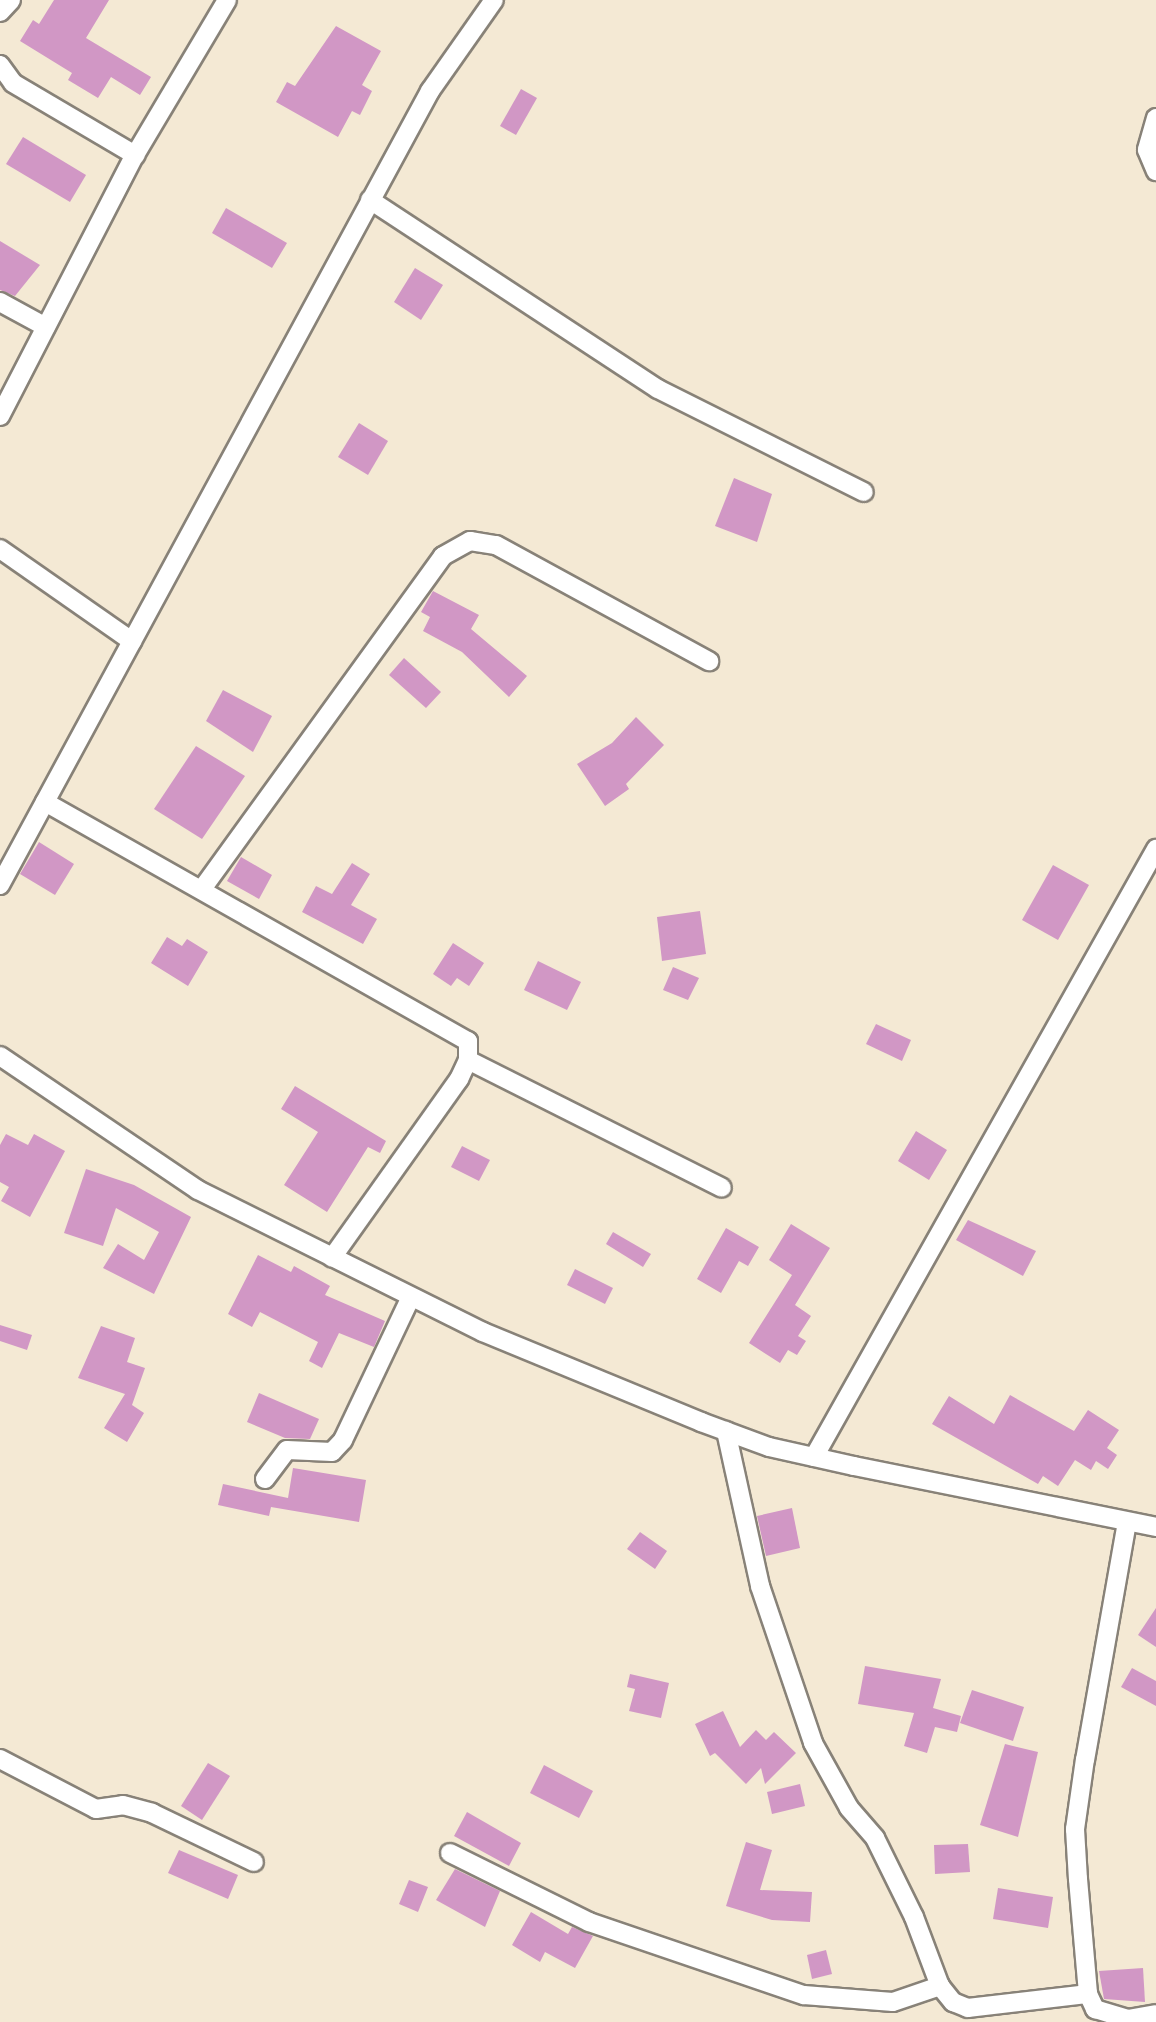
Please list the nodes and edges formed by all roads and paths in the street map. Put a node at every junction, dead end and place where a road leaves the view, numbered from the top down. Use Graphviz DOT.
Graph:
graph roads {
  1 [pos="11,0"];
  2 [pos="227,0"];
  3 [pos="494,0"];
  4 [pos="0,12"];
  5 [pos="0,65"];
  6 [pos="1156,118"];
  7 [pos="135,155"];
  8 [pos="1156,171"];
  9 [pos="370,200"];
  10 [pos="0,302"];
  11 [pos="46,327"];
  12 [pos="0,416"];
  13 [pos="864,492"];
  14 [pos="0,549"];
  15 [pos="132,641"];
  16 [pos="709,661"];
  17 [pos="45,802"];
  18 [pos="1156,849"];
  19 [pos="0,885"];
  20 [pos="202,889"];
  21 [pos="0,1056"];
  22 [pos="468,1060"];
  23 [pos="722,1188"];
  24 [pos="332,1258"];
  25 [pos="411,1297"];
  26 [pos="726,1431"];
  27 [pos="814,1457"];
  28 [pos="265,1479"];
  29 [pos="1127,1522"];
  30 [pos="1156,1527"];
  31 [pos="0,1759"];
  32 [pos="450,1853"];
  33 [pos="254,1862"];
  34 [pos="940,1986"];
  35 [pos="1088,1994"];
  36 [pos="1156,2014"];
  1 -- 4 [label="street"];
  2 -- 7 [label="street"];
  3 -- 9 [label="street"];
  5 -- 7 [label="street"];
  6 -- 8 [label="street"];
  7 -- 11 [label="street"];
  9 -- 13 [label="street"];
  9 -- 15 [label="street"];
  10 -- 11 [label="street"];
  11 -- 12 [label="street"];
  14 -- 15 [label="street"];
  15 -- 17 [label="street"];
  16 -- 20 [label="street"];
  17 -- 19 [label="street"];
  17 -- 20 [label="street"];
  18 -- 27 [label="street"];
  20 -- 22 [label="street"];
  21 -- 24 [label="street"];
  22 -- 23 [label="street"];
  22 -- 24 [label="street"];
  24 -- 25 [label="street"];
  25 -- 26 [label="street"];
  25 -- 28 [label="street"];
  26 -- 27 [label="street"];
  26 -- 34 [label="street"];
  27 -- 29 [label="street"];
  29 -- 30 [label="street"];
  29 -- 35 [label="street"];
  31 -- 33 [label="street"];
  32 -- 34 [label="street"];
  34 -- 35 [label="street"];
  35 -- 36 [label="street"];
}
